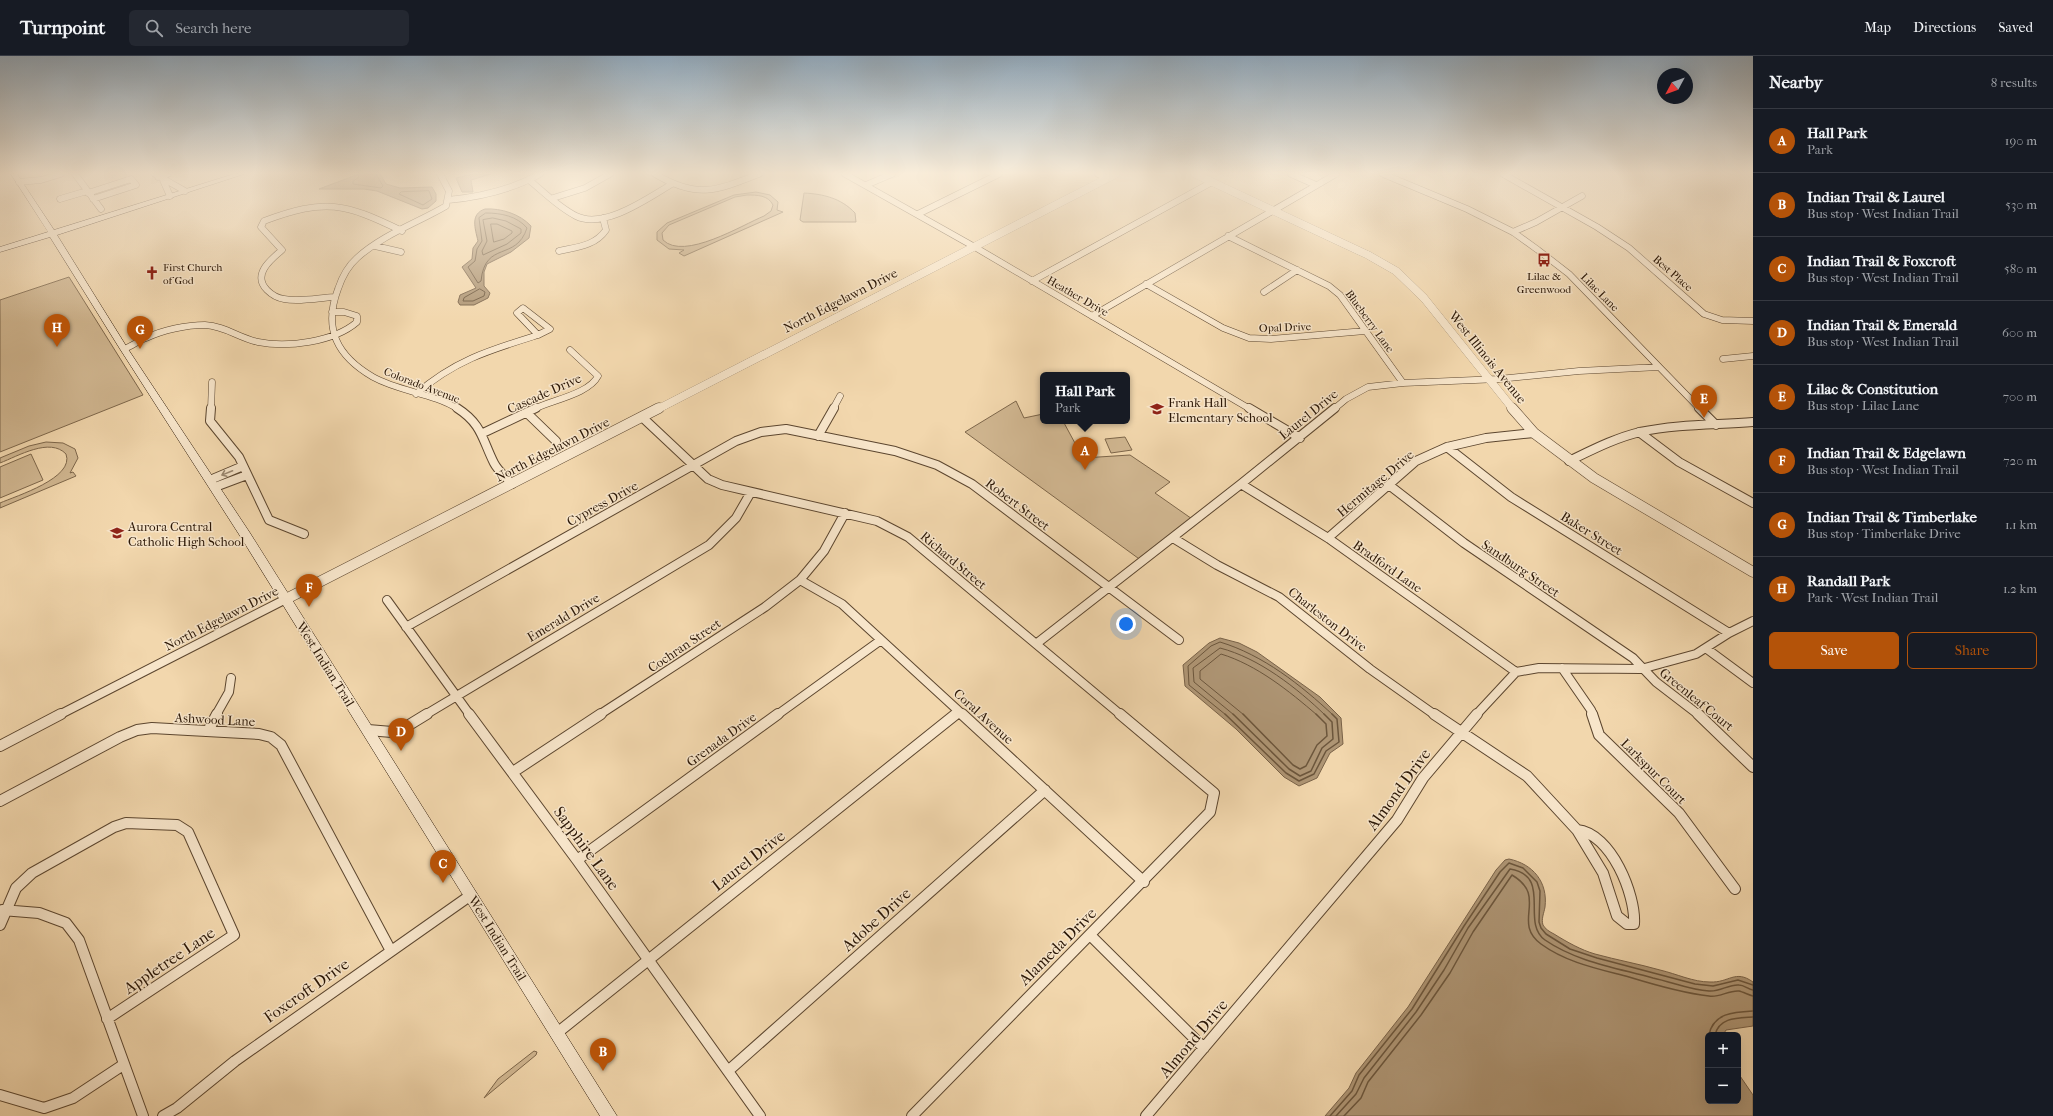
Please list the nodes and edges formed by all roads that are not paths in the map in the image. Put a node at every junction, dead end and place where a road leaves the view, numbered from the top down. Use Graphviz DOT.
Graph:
graph roads {
  1 [pos="46,223"];
  2 [pos="85,223"];
  3 [pos="263,223"];
  4 [pos="385,223"];
  5 [pos="415,223"];
  6 [pos="604,223"];
  7 [pos="934,223"];
  8 [pos="1017,223"];
  9 [pos="1137,223"];
  10 [pos="1249,223"];
  11 [pos="1301,223"];
  12 [pos="1497,223"];
  13 [pos="1533,223"];
  14 [pos="1591,223"];
  15 [pos="402,231"];
  16 [pos="1513,232"];
  17 [pos="53,234"];
  18 [pos="1228,236"];
  19 [pos="375,246"];
  20 [pos="973,246"];
  21 [pos="0,250"];
  22 [pos="559,251"];
  23 [pos="400,252"];
  24 [pos="1297,270"];
  25 [pos="1032,281"];
  26 [pos="1146,284"];
  27 [pos="1264,292"];
  28 [pos="334,297"];
  29 [pos="332,312"];
  30 [pos="1092,316"];
  31 [pos="1753,321"];
  32 [pos="1365,331"];
  33 [pos="333,335"];
  34 [pos="538,335"];
  35 [pos="124,349"];
  36 [pos="570,350"];
  37 [pos="1753,356"];
  38 [pos="1723,359"];
  39 [pos="1660,367"];
  40 [pos="1489,379"];
  41 [pos="212,382"];
  42 [pos="1403,383"];
  43 [pos="416,394"];
  44 [pos="840,396"];
  45 [pos="527,413"];
  46 [pos="642,417"];
  47 [pos="1753,422"];
  48 [pos="1716,425"];
  49 [pos="1639,432"];
  50 [pos="483,433"];
  51 [pos="1534,433"];
  52 [pos="818,436"];
  53 [pos="1300,438"];
  54 [pos="556,441"];
  55 [pos="1446,447"];
  56 [pos="1569,461"];
  57 [pos="243,466"];
  58 [pos="694,466"];
  59 [pos="247,474"];
  60 [pos="213,484"];
  61 [pos="512,484"];
  62 [pos="1241,484"];
  63 [pos="1389,485"];
  64 [pos="751,492"];
  65 [pos="1753,503"];
  66 [pos="845,513"];
  67 [pos="304,534"];
  68 [pos="1172,538"];
  69 [pos="1328,538"];
  70 [pos="1753,572"];
  71 [pos="800,580"];
  72 [pos="1109,587"];
  73 [pos="286,599"];
  74 [pos="387,600"];
  75 [pos="1753,621"];
  76 [pos="406,627"];
  77 [pos="1729,633"];
  78 [pos="881,640"];
  79 [pos="1179,640"];
  80 [pos="1036,644"];
  81 [pos="1707,649"];
  82 [pos="1562,668"];
  83 [pos="1641,669"];
  84 [pos="1516,672"];
  85 [pos="231,678"];
  86 [pos="1753,682"];
  87 [pos="456,697"];
  88 [pos="959,712"];
  89 [pos="368,730"];
  90 [pos="208,731"];
  91 [pos="1460,733"];
  92 [pos="0,746"];
  93 [pos="1753,767"];
  94 [pos="513,772"];
  95 [pos="1045,790"];
  96 [pos="1214,793"];
  97 [pos="0,801"];
  98 [pos="1577,830"];
  99 [pos="577,860"];
  100 [pos="1144,882"];
  101 [pos="1735,889"];
  102 [pos="471,895"];
  103 [pos="3,910"];
  104 [pos="0,925"];
  105 [pos="1090,935"];
  106 [pos="391,951"];
  107 [pos="647,960"];
  108 [pos="107,1019"];
  109 [pos="557,1033"];
  110 [pos="1204,1048"];
  111 [pos="123,1065"];
  112 [pos="728,1071"];
  113 [pos="0,1095"];
  114 [pos="143,1116"];
  115 [pos="164,1116"];
  116 [pos="609,1116"];
  117 [pos="760,1116"];
  118 [pos="912,1116"];
  119 [pos="1146,1116"];
  1 -- 17 [label="main road, West Indian Trail"];
  2 -- 17 [label="main road"];
  3 -- 28 [label="street"];
  4 -- 15 [label="street"];
  5 -- 15 [label="street"];
  6 -- 22 [label="street"];
  7 -- 20 [label="street, Heather Drive"];
  8 -- 20 [label="street, North Edgelawn Drive"];
  9 -- 25 [label="street"];
  10 -- 18 [label="street"];
  11 -- 40 [label="street, West Illinois Avenue"];
  12 -- 16 [label="street, Lilac Lane"];
  13 -- 16 [label="street"];
  14 -- 31 [label="street, Best Place"];
  15 -- 19 [label="street"];
  16 -- 39 [label="street, Lilac Lane"];
  17 -- 21 [label="main road"];
  17 -- 35 [label="main road, West Indian Trail"];
  18 -- 24 [label="street, Blueberry Lane"];
  18 -- 26 [label="street"];
  19 -- 23 [label="street"];
  19 -- 28 [label="street"];
  20 -- 25 [label="street, Heather Drive"];
  20 -- 46 [label="street, North Edgelawn Drive"];
  24 -- 27 [label="street"];
  24 -- 32 [label="street, Blueberry Lane"];
  25 -- 30 [label="street, Heather Drive"];
  26 -- 30 [label="street"];
  26 -- 32 [label="street, Opal Drive"];
  28 -- 29 [label="street"];
  29 -- 33 [label="street"];
  29 -- 33 [label="street"];
  30 -- 53 [label="street, Heather Drive"];
  32 -- 42 [label="street, Blueberry Lane"];
  33 -- 35 [label="street"];
  33 -- 43 [label="street, Colorado Avenue"];
  34 -- 34 [label="street"];
  34 -- 43 [label="street"];
  35 -- 60 [label="main road, West Indian Trail"];
  36 -- 45 [label="street, Cascade Drive"];
  37 -- 38 [label="street"];
  39 -- 40 [label="street, Laurel Drive"];
  39 -- 48 [label="street, Lilac Lane"];
  40 -- 42 [label="street, Laurel Drive"];
  40 -- 51 [label="street, West Illinois Avenue"];
  41 -- 57 [label="street"];
  42 -- 53 [label="street, Laurel Drive"];
  43 -- 50 [label="street, Colorado Avenue"];
  44 -- 52 [label="street"];
  45 -- 50 [label="street, Cascade Drive"];
  45 -- 54 [label="street"];
  46 -- 58 [label="street, Richard Street"];
  46 -- 61 [label="street, North Edgelawn Drive"];
  47 -- 48 [label="street"];
  48 -- 49 [label="street"];
  49 -- 56 [label="street"];
  49 -- 65 [label="street"];
  50 -- 61 [label="street, Colorado Avenue"];
  51 -- 55 [label="street, Hermitage Drive"];
  51 -- 56 [label="street, West Illinois Avenue"];
  52 -- 58 [label="street, Cypress Drive"];
  52 -- 72 [label="street, Robert Street"];
  53 -- 62 [label="street, Laurel Drive"];
  55 -- 63 [label="street, Hermitage Drive"];
  55 -- 77 [label="street, Baker Street"];
  56 -- 70 [label="street, West Illinois Avenue"];
  57 -- 59 [label="street"];
  57 -- 60 [label="street, one-way"];
  58 -- 64 [label="street, Richard Street"];
  58 -- 76 [label="street, Cypress Drive"];
  59 -- 60 [label="street"];
  59 -- 67 [label="street"];
  60 -- 73 [label="main road, West Indian Trail"];
  61 -- 73 [label="street, North Edgelawn Drive"];
  62 -- 68 [label="street, Laurel Drive"];
  62 -- 69 [label="street, Bradford Lane"];
  63 -- 69 [label="street, Hermitage Drive"];
  63 -- 83 [label="street, Sandburg Street"];
  64 -- 66 [label="street, Richard Street"];
  64 -- 87 [label="street, Emerald Drive"];
  66 -- 71 [label="street, Cochran Street"];
  66 -- 80 [label="street, Richard Street"];
  68 -- 72 [label="street, Laurel Drive"];
  68 -- 91 [label="street, Charleston Drive"];
  69 -- 84 [label="street, Bradford Lane"];
  71 -- 78 [label="street, Coral Avenue"];
  71 -- 94 [label="street, Cochran Street"];
  72 -- 79 [label="street, Robert Street"];
  72 -- 80 [label="street, Laurel Drive"];
  73 -- 89 [label="main road, West Indian Trail"];
  73 -- 92 [label="street, North Edgelawn Drive"];
  74 -- 76 [label="street, Sapphire Lane"];
  75 -- 77 [label="street"];
  76 -- 87 [label="street, Sapphire Lane"];
  77 -- 81 [label="street"];
  78 -- 88 [label="street, Coral Avenue"];
  78 -- 99 [label="street, Grenada Drive"];
  80 -- 96 [label="street, Richard Street"];
  81 -- 83 [label="street"];
  81 -- 86 [label="street"];
  82 -- 83 [label="street"];
  82 -- 84 [label="street"];
  82 -- 101 [label="street, Larkspur Court"];
  83 -- 93 [label="street, Greenleaf Court"];
  84 -- 91 [label="street, Almond Drive"];
  85 -- 90 [label="street"];
  87 -- 89 [label="street, Emerald Drive"];
  87 -- 94 [label="street, Sapphire Lane"];
  88 -- 95 [label="street, Coral Avenue"];
  88 -- 107 [label="street, Laurel Drive"];
  89 -- 102 [label="main road, West Indian Trail"];
  90 -- 97 [label="street, Ashwood Lane"];
  90 -- 106 [label="street, Ashwood Lane"];
  91 -- 98 [label="street, Charleston Drive"];
  91 -- 110 [label="street, Almond Drive"];
  94 -- 99 [label="street, Sapphire Lane"];
  95 -- 100 [label="street, Coral Avenue"];
  95 -- 112 [label="street, Adobe Drive"];
  96 -- 100 [label="street, Alameda Drive"];
  98 -- 98 [label="street"];
  99 -- 107 [label="street, Sapphire Lane"];
  100 -- 105 [label="street, Alameda Drive"];
  102 -- 106 [label="street, Foxcroft Drive"];
  102 -- 109 [label="main road, West Indian Trail"];
  103 -- 104 [label="street"];
  103 -- 108 [label="street"];
  103 -- 108 [label="street, Appletree Lane"];
  105 -- 110 [label="street"];
  105 -- 118 [label="street, Alameda Drive"];
  106 -- 115 [label="street, Foxcroft Drive"];
  107 -- 109 [label="street, Laurel Drive"];
  107 -- 112 [label="street, Sapphire Lane"];
  108 -- 111 [label="street"];
  109 -- 116 [label="main road, West Indian Trail"];
  110 -- 119 [label="street, Almond Drive"];
  111 -- 113 [label="street"];
  111 -- 114 [label="street"];
  112 -- 117 [label="street, Sapphire Lane"];
}
